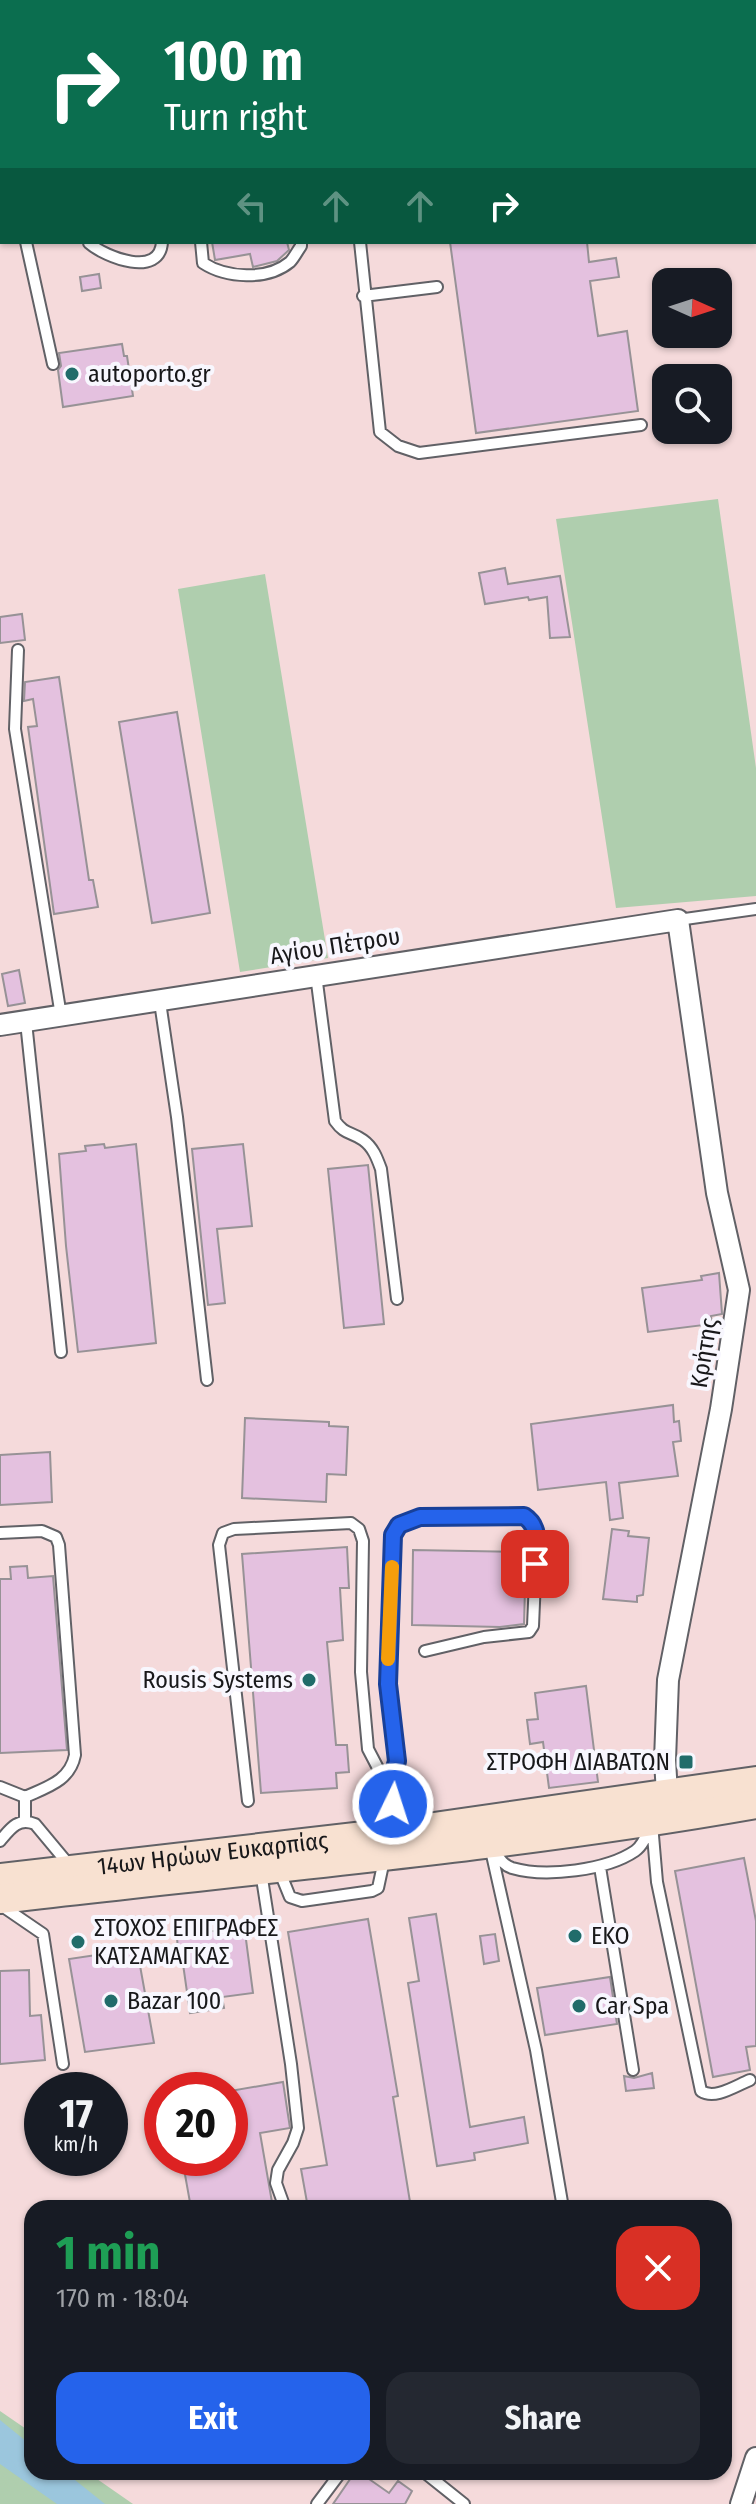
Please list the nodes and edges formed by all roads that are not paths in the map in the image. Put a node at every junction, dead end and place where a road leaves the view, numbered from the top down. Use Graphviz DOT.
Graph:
graph roads {
  1 [pos="26,244"];
  2 [pos="91,244"];
  3 [pos="162,244"];
  4 [pos="201,244"];
  5 [pos="301,244"];
  6 [pos="360,244"];
  7 [pos="437,287"];
  8 [pos="363,296"];
  9 [pos="53,364"];
  10 [pos="641,425"];
  11 [pos="18,650"];
  12 [pos="756,909"];
  13 [pos="678,920"];
  14 [pos="316,975"];
  15 [pos="160,1002"];
  16 [pos="61,1016"];
  17 [pos="26,1022"];
  18 [pos="0,1025"];
  19 [pos="397,1299"];
  20 [pos="61,1352"];
  21 [pos="207,1380"];
  22 [pos="0,1533"];
  23 [pos="425,1651"];
  24 [pos="756,1781"];
  25 [pos="391,1783"];
  26 [pos="0,1787"];
  27 [pos="667,1794"];
  28 [pos="25,1797"];
  29 [pos="248,1801"];
  30 [pos="756,1804"];
  31 [pos="25,1821"];
  32 [pos="652,1822"];
  33 [pos="0,1841"];
  34 [pos="392,1844"];
  35 [pos="490,1844"];
  36 [pos="600,1867"];
  37 [pos="270,1869"];
  38 [pos="74,1871"];
  39 [pos="0,1878"];
  40 [pos="0,1902"];
  41 [pos="63,2064"];
  42 [pos="633,2070"];
  43 [pos="750,2080"];
  44 [pos="282,2200"];
  45 [pos="562,2200"];
  46 [pos="756,2458"];
  47 [pos="335,2480"];
  48 [pos="434,2480"];
  49 [pos="317,2504"];
  50 [pos="464,2504"];
  51 [pos="741,2504"];
  1 -- 9 [label="lane"];
  2 -- 3 [label="lane"];
  4 -- 5 [label="lane"];
  6 -- 8 [label="lane"];
  7 -- 8 [label="lane"];
  8 -- 10 [label="lane"];
  11 -- 16 [label="lane"];
  12 -- 13 [label="lane"];
  13 -- 14 [label="street, Αγίου Πέτρου"];
  13 -- 27 [label="street, Κρήτης"];
  14 -- 15 [label="street, Αγίου Πέτρου"];
  14 -- 19 [label="lane"];
  15 -- 16 [label="street, Αγίου Πέτρου"];
  15 -- 21 [label="lane"];
  16 -- 17 [label="street, Αγίου Πέτρου"];
  17 -- 18 [label="street, Αγίου Πέτρου"];
  17 -- 20 [label="lane"];
  22 -- 28 [label="lane"];
  23 -- 25 [label="lane"];
  24 -- 27 [label="main road, 14ων Ηρώων Ευκαρπίας"];
  25 -- 29 [label="lane"];
  25 -- 34 [label="lane"];
  26 -- 28 [label="lane"];
  27 -- 34 [label="main road, 14ων Ηρώων Ευκαρπίας"];
  28 -- 31 [label="lane"];
  30 -- 32 [label="main road, 14ων Ηρώων Ευκαρπίας"];
  31 -- 33 [label="lane"];
  31 -- 38 [label="lane"];
  32 -- 35 [label="main road, 14ων Ηρώων Ευκαρπίας"];
  32 -- 36 [label="lane"];
  32 -- 43 [label="lane"];
  34 -- 35 [label="main road, 14ων Ηρώων Ευκαρπίας"];
  34 -- 37 [label="main road, 14ων Ηρώων Ευκαρπίας"];
  34 -- 38 [label="main road, 14ων Ηρώων Ευκαρπίας"];
  35 -- 36 [label="lane"];
  35 -- 45 [label="lane"];
  36 -- 42 [label="lane"];
  37 -- 40 [label="main road, 14ων Ηρώων Ευκαρπίας"];
  37 -- 44 [label="lane"];
  38 -- 39 [label="main road, 14ων Ηρώων Ευκαρπίας"];
  40 -- 41 [label="lane"];
  46 -- 51 [label="street"];
  47 -- 49 [label="lane"];
  48 -- 50 [label="lane"];
}
